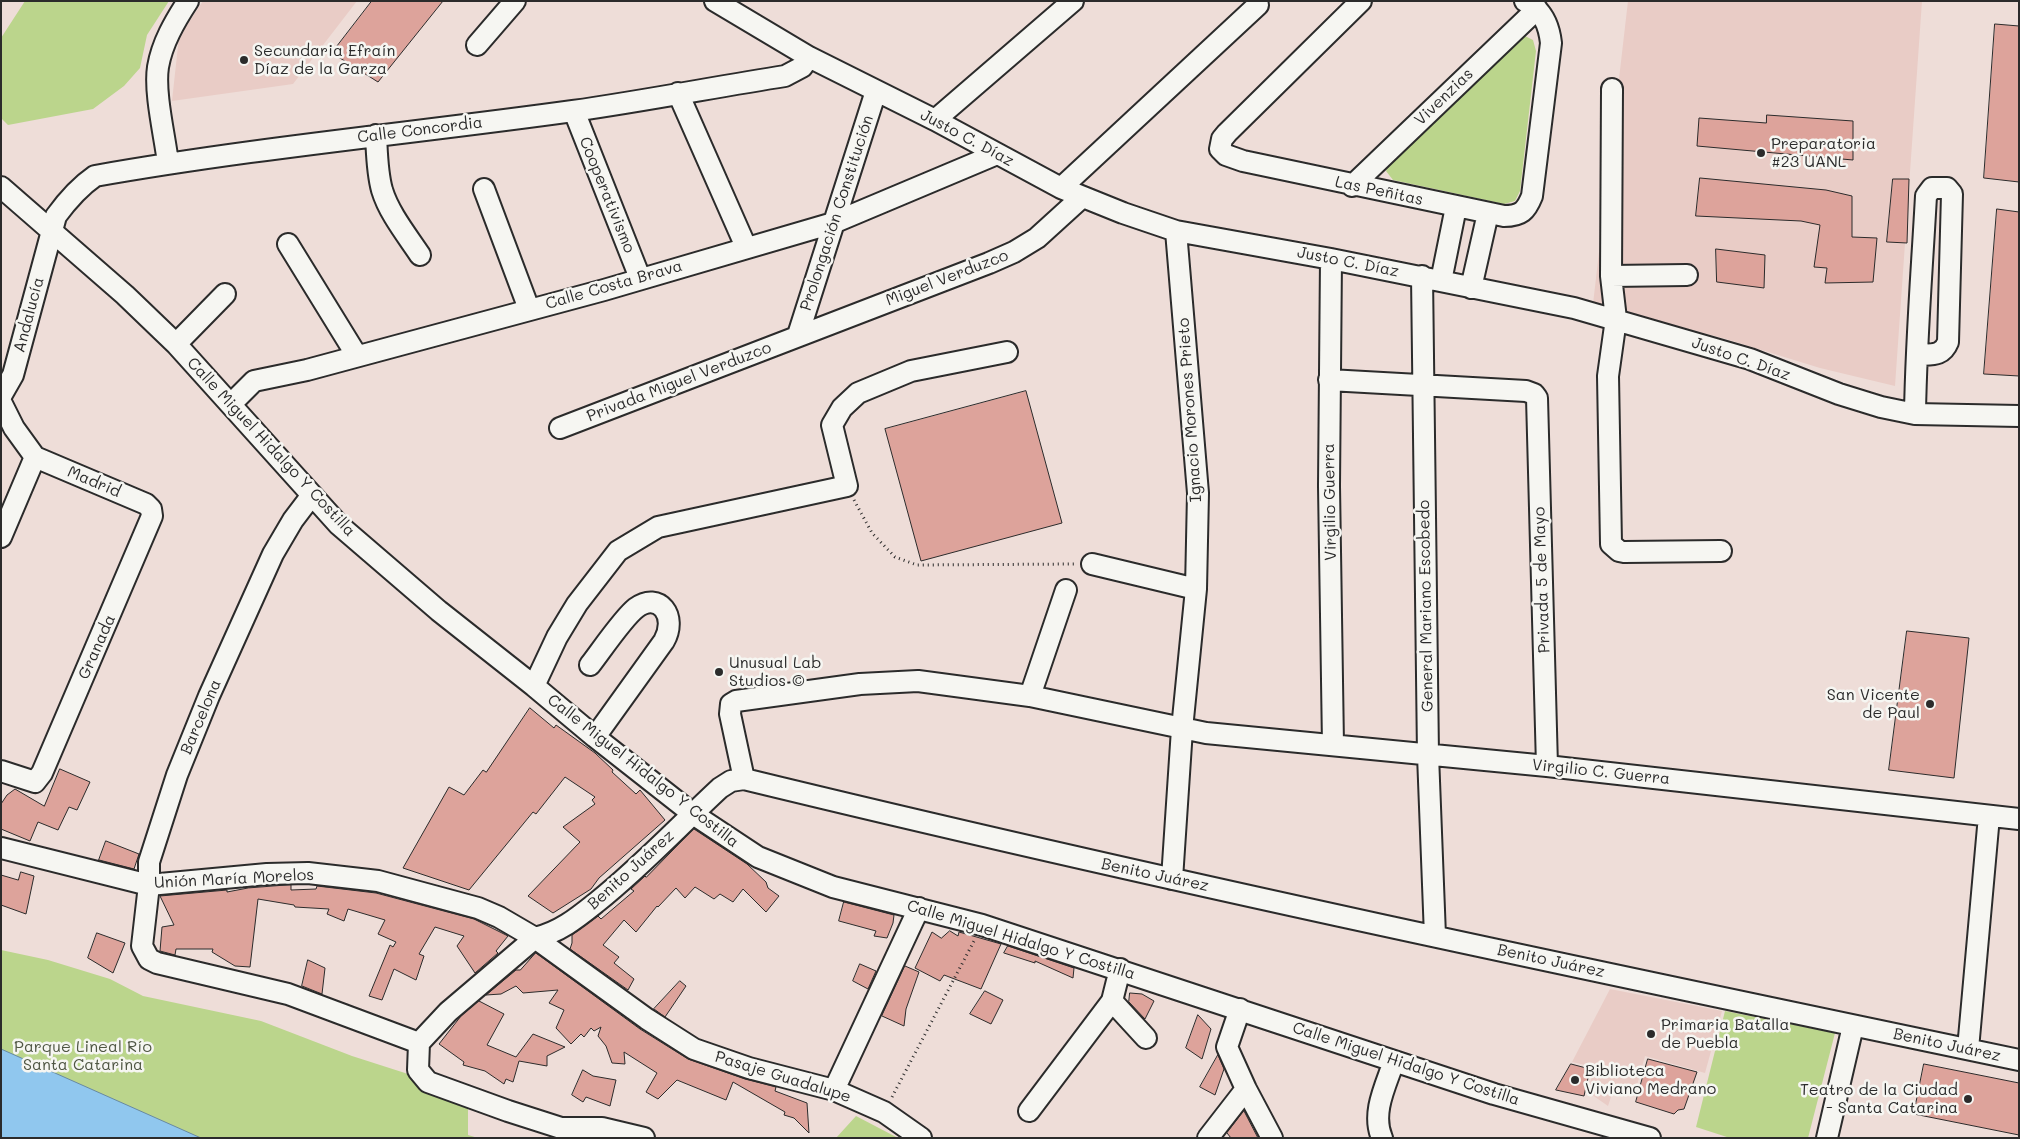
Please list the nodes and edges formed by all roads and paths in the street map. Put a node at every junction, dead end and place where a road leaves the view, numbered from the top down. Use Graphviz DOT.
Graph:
graph roads {
  1 [pos="188,1"];
  2 [pos="516,1"];
  3 [pos="1073,1"];
  4 [pos="1361,1"];
  5 [pos="723,3"];
  6 [pos="1258,5"];
  7 [pos="1531,5"];
  8 [pos="477,45"];
  9 [pos="809,56"];
  10 [pos="1612,89"];
  11 [pos="876,91"];
  12 [pos="678,93"];
  13 [pos="574,111"];
  14 [pos="935,120"];
  15 [pos="376,135"];
  16 [pos="997,154"];
  17 [pos="168,163"];
  18 [pos="1352,186"];
  19 [pos="1,187"];
  20 [pos="1061,188"];
  21 [pos="484,189"];
  22 [pos="1081,198"];
  23 [pos="1456,207"];
  24 [pos="1488,213"];
  25 [pos="833,224"];
  26 [pos="51,231"];
  27 [pos="1176,231"];
  28 [pos="288,244"];
  29 [pos="746,247"];
  30 [pos="420,255"];
  31 [pos="1331,259"];
  32 [pos="1687,275"];
  33 [pos="1611,276"];
  34 [pos="640,278"];
  35 [pos="1431,279"];
  36 [pos="1471,288"];
  37 [pos="225,294"];
  38 [pos="529,309"];
  39 [pos="1616,319"];
  40 [pos="798,335"];
  41 [pos="176,344"];
  42 [pos="1007,352"];
  43 [pos="1917,355"];
  44 [pos="357,356"];
  45 [pos="1329,380"];
  46 [pos="1424,384"];
  47 [pos="1,396"];
  48 [pos="1,402"];
  49 [pos="231,404"];
  50 [pos="1915,414"];
  51 [pos="2019,416"];
  52 [pos="560,428"];
  53 [pos="35,457"];
  54 [pos="847,486"];
  55 [pos="312,495"];
  56 [pos="151,510"];
  57 [pos="1,538"];
  58 [pos="1720,551"];
  59 [pos="1092,564"];
  60 [pos="1196,589"];
  61 [pos="1066,590"];
  62 [pos="590,665"];
  63 [pos="534,686"];
  64 [pos="1030,696"];
  65 [pos="1182,729"];
  66 [pos="595,737"];
  67 [pos="1333,745"];
  68 [pos="1428,756"];
  69 [pos="1547,766"];
  70 [pos="1,771"];
  71 [pos="744,779"];
  72 [pos="693,814"];
  73 [pos="1989,816"];
  74 [pos="2019,819"];
  75 [pos="1,848"];
  76 [pos="1172,879"];
  77 [pos="149,885"];
  78 [pos="919,908"];
  79 [pos="982,925"];
  80 [pos="1434,936"];
  81 [pos="535,938"];
  82 [pos="1120,969"];
  83 [pos="1112,1001"];
  84 [pos="1240,1009"];
  85 [pos="1853,1026"];
  86 [pos="1146,1038"];
  87 [pos="419,1043"];
  88 [pos="694,1049"];
  89 [pos="1968,1049"];
  90 [pos="2019,1060"];
  91 [pos="1394,1061"];
  92 [pos="1246,1089"];
  93 [pos="834,1090"];
  94 [pos="1029,1111"];
  95 [pos="884,1112"];
  96 [pos="1380,1134"];
  97 [pos="644,1138"];
  98 [pos="921,1138"];
  99 [pos="1208,1138"];
  100 [pos="1272,1138"];
  101 [pos="1650,1138"];
  102 [pos="1826,1138"];
  1 -- 17 [label="street"];
  2 -- 8 [label="street"];
  3 -- 14 [label="street"];
  4 -- 18 [label="street, Las Peñitas"];
  5 -- 9 [label="street, Justo C. Díaz"];
  6 -- 20 [label="street"];
  7 -- 18 [label="street, Vivenzias"];
  7 -- 24 [label="street, Las Peñitas"];
  9 -- 11 [label="street, Justo C. Díaz"];
  9 -- 12 [label="street, Calle Concordia"];
  10 -- 33 [label="street"];
  11 -- 14 [label="street, Justo C. Díaz"];
  11 -- 25 [label="street, Prolongación Constitución"];
  12 -- 13 [label="street, Calle Concordia"];
  12 -- 29 [label="street"];
  13 -- 15 [label="street, Calle Concordia"];
  13 -- 34 [label="street, Cooperativismo"];
  14 -- 16 [label="street, Justo C. Díaz"];
  15 -- 17 [label="street, Calle Concordia"];
  15 -- 30 [label="street"];
  16 -- 20 [label="street, Justo C. Díaz"];
  16 -- 25 [label="street, Calle Costa Brava"];
  17 -- 26 [label="street, Calle Concordia"];
  18 -- 23 [label="street, Las Peñitas"];
  19 -- 26 [label="street, Calle Miguel Hidalgo Y Costilla"];
  20 -- 22 [label="street, Justo C. Díaz"];
  21 -- 38 [label="street"];
  22 -- 27 [label="street, Justo C. Díaz"];
  22 -- 40 [label="street, Miguel Verduzco"];
  23 -- 24 [label="street, Las Peñitas"];
  23 -- 35 [label="street, General Mariano Escobedo"];
  24 -- 36 [label="street"];
  25 -- 29 [label="street, Calle Costa Brava"];
  25 -- 40 [label="street, Prolongación Constitución"];
  26 -- 41 [label="street, Calle Miguel Hidalgo Y Costilla"];
  26 -- 47 [label="street, Andalucía"];
  27 -- 31 [label="street, Justo C. Díaz"];
  27 -- 60 [label="street, Ignacio Morones Prieto"];
  28 -- 44 [label="street"];
  29 -- 34 [label="street, Calle Costa Brava"];
  31 -- 35 [label="street, Justo C. Díaz"];
  31 -- 45 [label="street, Virgilio Guerra"];
  32 -- 33 [label="street"];
  33 -- 39 [label="street"];
  34 -- 38 [label="street, Calle Costa Brava"];
  35 -- 36 [label="street, Justo C. Díaz"];
  35 -- 46 [label="street, General Mariano Escobedo"];
  36 -- 39 [label="street, Justo C. Díaz"];
  37 -- 41 [label="street"];
  38 -- 44 [label="street, Calle Costa Brava"];
  39 -- 50 [label="street, Justo C. Díaz"];
  39 -- 58 [label="street"];
  40 -- 52 [label="street, Privada Miguel Verduzco"];
  41 -- 49 [label="street, Calle Miguel Hidalgo Y Costilla"];
  42 -- 54 [label="street"];
  43 -- 43 [label="street"];
  43 -- 50 [label="street"];
  44 -- 49 [label="street, Calle Costa Brava"];
  45 -- 46 [label="street"];
  45 -- 67 [label="street, Virgilio Guerra"];
  46 -- 68 [label="street, General Mariano Escobedo"];
  46 -- 69 [label="street, Privada 5 de Mayo"];
  48 -- 53 [label="street"];
  49 -- 55 [label="street, Calle Miguel Hidalgo Y Costilla"];
  50 -- 51 [label="street, Justo C. Díaz"];
  53 -- 56 [label="street, Madrid"];
  53 -- 57 [label="street"];
  54 -- 59 [label="path"];
  54 -- 63 [label="street"];
  55 -- 63 [label="street, Calle Miguel Hidalgo Y Costilla"];
  55 -- 77 [label="street, Barcelona"];
  56 -- 70 [label="street, Granada"];
  59 -- 60 [label="street"];
  60 -- 65 [label="street, Ignacio Morones Prieto"];
  61 -- 64 [label="street"];
  62 -- 66 [label="street"];
  63 -- 66 [label="street, Calle Miguel Hidalgo Y Costilla"];
  64 -- 65 [label="street"];
  64 -- 71 [label="street"];
  65 -- 67 [label="street, Virgilio C. Guerra"];
  65 -- 76 [label="street, Ignacio Morones Prieto"];
  66 -- 72 [label="street, Calle Miguel Hidalgo Y Costilla"];
  67 -- 68 [label="street, Virgilio C. Guerra"];
  68 -- 69 [label="street, Virgilio C. Guerra"];
  68 -- 80 [label="street, General Mariano Escobedo"];
  69 -- 73 [label="street, Virgilio C. Guerra"];
  71 -- 72 [label="street, Benito Juárez"];
  71 -- 76 [label="street, Benito Juárez"];
  72 -- 78 [label="street, Calle Miguel Hidalgo Y Costilla"];
  72 -- 81 [label="street, Benito Juárez"];
  73 -- 74 [label="street, Virgilio C. Guerra"];
  73 -- 89 [label="street"];
  75 -- 77 [label="street, Unión María Morelos"];
  76 -- 80 [label="street, Benito Juárez"];
  77 -- 81 [label="street, Unión María Morelos"];
  77 -- 87 [label="street, Barcelona"];
  78 -- 79 [label="street, Calle Miguel Hidalgo Y Costilla"];
  78 -- 93 [label="street"];
  79 -- 82 [label="street, Calle Miguel Hidalgo Y Costilla"];
  79 -- 95 [label="path"];
  80 -- 85 [label="street, Benito Juárez"];
  81 -- 87 [label="street, Benito Juárez"];
  81 -- 88 [label="street, Unión María Morelos"];
  82 -- 83 [label="street"];
  82 -- 84 [label="street, Calle Miguel Hidalgo Y Costilla"];
  83 -- 86 [label="street"];
  83 -- 94 [label="street"];
  84 -- 91 [label="street, Calle Miguel Hidalgo Y Costilla"];
  84 -- 92 [label="street"];
  85 -- 89 [label="street, Benito Juárez"];
  85 -- 102 [label="street"];
  87 -- 97 [label="street"];
  88 -- 93 [label="street, Pasaje Guadalupe"];
  89 -- 90 [label="street, Benito Juárez"];
  91 -- 96 [label="street"];
  91 -- 101 [label="street, Calle Miguel Hidalgo Y Costilla"];
  92 -- 99 [label="street"];
  92 -- 100 [label="street"];
  93 -- 95 [label="street, Pasaje Guadalupe"];
  95 -- 98 [label="street, Pasaje Guadalupe"];
}
